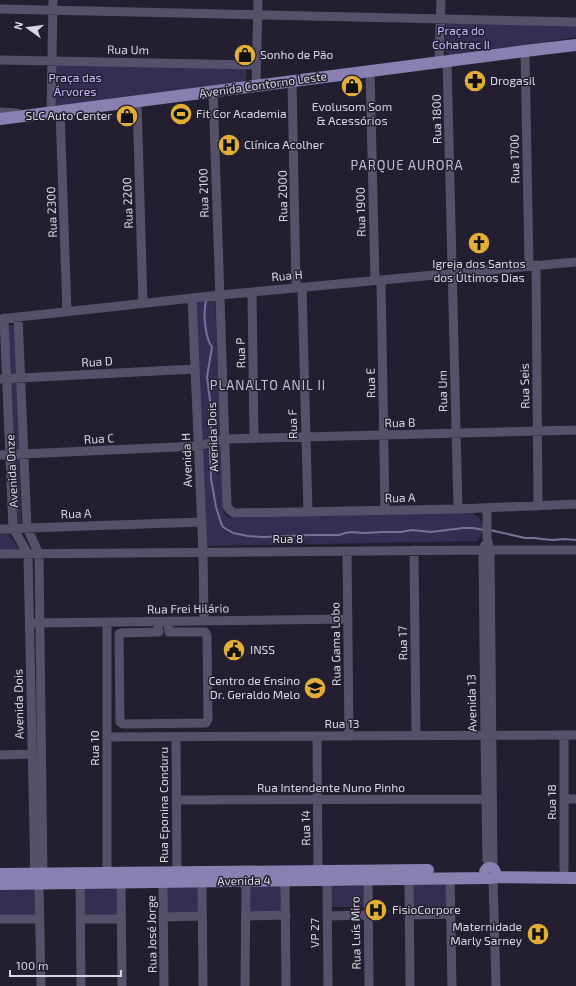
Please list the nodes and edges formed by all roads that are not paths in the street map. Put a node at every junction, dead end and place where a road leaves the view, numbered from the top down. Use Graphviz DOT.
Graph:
graph roads {
  1 [pos="53,0"];
  2 [pos="258,0"];
  3 [pos="441,0"];
  4 [pos="0,9"];
  5 [pos="53,10"];
  6 [pos="258,14"];
  7 [pos="440,19"];
  8 [pos="576,22"];
  9 [pos="576,40"];
  10 [pos="576,45"];
  11 [pos="525,50"];
  12 [pos="0,60"];
  13 [pos="52,61"];
  14 [pos="443,61"];
  15 [pos="256,65"];
  16 [pos="370,71"];
  17 [pos="292,81"];
  18 [pos="256,86"];
  19 [pos="213,92"];
  20 [pos="137,102"];
  21 [pos="0,112"];
  22 [pos="50,113"];
  23 [pos="0,119"];
  24 [pos="576,262"];
  25 [pos="532,266"];
  26 [pos="452,273"];
  27 [pos="378,280"];
  28 [pos="299,287"];
  29 [pos="252,292"];
  30 [pos="220,295"];
  31 [pos="192,298"];
  32 [pos="143,303"];
  33 [pos="67,312"];
  34 [pos="18,317"];
  35 [pos="2,319"];
  36 [pos="195,370"];
  37 [pos="20,378"];
  38 [pos="3,379"];
  39 [pos="576,430"];
  40 [pos="538,431"];
  41 [pos="456,433"];
  42 [pos="384,435"];
  43 [pos="306,437"];
  44 [pos="254,438"];
  45 [pos="216,441"];
  46 [pos="198,446"];
  47 [pos="10,454"];
  48 [pos="24,454"];
  49 [pos="0,455"];
  50 [pos="576,504"];
  51 [pos="227,506"];
  52 [pos="538,506"];
  53 [pos="487,508"];
  54 [pos="458,509"];
  55 [pos="385,510"];
  56 [pos="308,512"];
  57 [pos="201,522"];
  58 [pos="13,528"];
  59 [pos="27,528"];
  60 [pos="0,529"];
  61 [pos="414,550"];
  62 [pos="487,550"];
  63 [pos="576,550"];
  64 [pos="347,551"];
  65 [pos="203,552"];
  66 [pos="0,554"];
  67 [pos="28,554"];
  68 [pos="39,554"];
  69 [pos="348,619"];
  70 [pos="204,621"];
  71 [pos="107,622"];
  72 [pos="40,623"];
  73 [pos="30,624"];
  74 [pos="168,625"];
  75 [pos="158,626"];
  76 [pos="489,735"];
  77 [pos="564,735"];
  78 [pos="576,735"];
  79 [pos="317,736"];
  80 [pos="349,736"];
  81 [pos="416,736"];
  82 [pos="107,737"];
  83 [pos="176,737"];
  84 [pos="0,754"];
  85 [pos="32,754"];
  86 [pos="489,799"];
  87 [pos="564,799"];
  88 [pos="576,799"];
  89 [pos="176,800"];
  90 [pos="318,800"];
  91 [pos="570,870"];
  92 [pos="177,872"];
  93 [pos="107,873"];
  94 [pos="491,873"];
  95 [pos="0,874"];
  96 [pos="323,875"];
  97 [pos="389,875"];
  98 [pos="222,876"];
  99 [pos="303,876"];
  100 [pos="140,877"];
  101 [pos="450,878"];
  102 [pos="576,878"];
  103 [pos="39,879"];
  104 [pos="368,879"];
  105 [pos="409,879"];
  106 [pos="285,880"];
  107 [pos="202,881"];
  108 [pos="246,881"];
  109 [pos="80,882"];
  110 [pos="121,882"];
  111 [pos="163,882"];
  112 [pos="0,884"];
  113 [pos="451,914"];
  114 [pos="286,915"];
  115 [pos="368,915"];
  116 [pos="409,915"];
  117 [pos="202,916"];
  118 [pos="246,916"];
  119 [pos="327,916"];
  120 [pos="163,917"];
  121 [pos="40,918"];
  122 [pos="0,919"];
  123 [pos="80,919"];
  124 [pos="122,919"];
  125 [pos="41,986"];
  126 [pos="81,986"];
  127 [pos="122,986"];
  128 [pos="164,986"];
  129 [pos="203,986"];
  130 [pos="246,986"];
  131 [pos="286,986"];
  132 [pos="328,986"];
  133 [pos="369,986"];
  134 [pos="410,986"];
  135 [pos="452,986"];
  136 [pos="496,986"];
  1 -- 5 [label="street, Rua 2300"];
  2 -- 6 [label="street"];
  3 -- 7 [label="street, Rua 1800"];
  4 -- 5 [label="street"];
  5 -- 6 [label="street"];
  5 -- 13 [label="street, Rua 2300"];
  6 -- 7 [label="street"];
  6 -- 15 [label="street"];
  7 -- 8 [label="street"];
  7 -- 14 [label="street, Rua 1800"];
  9 -- 11 [label="main road, Avenida Contorno Leste"];
  10 -- 11 [label="main road, Avenida Contorno Leste"];
  11 -- 14 [label="main road, Avenida Contorno Leste"];
  11 -- 25 [label="street, Rua 1700"];
  12 -- 13 [label="street, Rua Um"];
  13 -- 15 [label="street, Rua Um"];
  13 -- 22 [label="street, Rua 2300"];
  14 -- 16 [label="main road, Avenida Contorno Leste"];
  14 -- 26 [label="street, Rua 1800"];
  15 -- 18 [label="street"];
  16 -- 17 [label="main road, Avenida Contorno Leste"];
  16 -- 27 [label="street, Rua 1900"];
  17 -- 18 [label="main road, Avenida Contorno Leste"];
  17 -- 28 [label="street, Rua 2000"];
  18 -- 19 [label="main road, Avenida Contorno Leste"];
  19 -- 20 [label="main road, Avenida Contorno Leste"];
  19 -- 30 [label="street, Rua 2100"];
  20 -- 22 [label="main road, Avenida Contorno Leste"];
  20 -- 32 [label="street, Rua 2200"];
  21 -- 22 [label="street"];
  22 -- 23 [label="main road, Avenida Contorno Leste"];
  22 -- 33 [label="street, Rua 2300"];
  24 -- 25 [label="street, Rua H"];
  25 -- 26 [label="street, Rua H"];
  25 -- 40 [label="street, Rua Seis"];
  26 -- 27 [label="street, Rua H"];
  26 -- 41 [label="street, Rua Um"];
  27 -- 28 [label="street, Rua H"];
  27 -- 42 [label="street, Rua E"];
  28 -- 29 [label="street, Rua H"];
  28 -- 43 [label="street, Rua F"];
  29 -- 30 [label="street, Rua H"];
  29 -- 44 [label="street, Rua P"];
  30 -- 31 [label="street, Rua H"];
  30 -- 45 [label="street, Avenida Dois"];
  31 -- 32 [label="street, Rua H"];
  31 -- 36 [label="street, Avenida H"];
  32 -- 33 [label="street, Rua H"];
  33 -- 34 [label="street, Rua H"];
  34 -- 35 [label="street, Rua H"];
  34 -- 37 [label="street, Avenida Onze"];
  35 -- 38 [label="street, Avenida Onze"];
  36 -- 37 [label="street, Rua D"];
  36 -- 46 [label="street, Avenida H"];
  37 -- 38 [label="street, Rua D"];
  37 -- 48 [label="street, Avenida Onze"];
  38 -- 47 [label="street, Avenida Onze"];
  39 -- 40 [label="street, Rua B"];
  40 -- 41 [label="street, Rua B"];
  40 -- 52 [label="street, Rua Seis"];
  41 -- 42 [label="street, Rua B"];
  41 -- 54 [label="street, Rua Um"];
  42 -- 43 [label="street, Rua B"];
  42 -- 55 [label="street, Rua E"];
  43 -- 44 [label="street, Rua B"];
  43 -- 56 [label="street, Rua F"];
  44 -- 45 [label="street, Rua B"];
  45 -- 46 [label="street, Rua C"];
  45 -- 51 [label="street, Avenida Dois"];
  46 -- 48 [label="street, Rua C"];
  46 -- 57 [label="street, Avenida H"];
  47 -- 48 [label="street, Rua C"];
  47 -- 49 [label="street, Rua C"];
  47 -- 58 [label="street, Avenida Onze"];
  48 -- 59 [label="street, Avenida Onze"];
  50 -- 52 [label="street, Rua A"];
  51 -- 56 [label="street, Rua A"];
  52 -- 53 [label="street, Rua A"];
  53 -- 54 [label="street, Rua A"];
  53 -- 62 [label="street, Avenida 13"];
  54 -- 55 [label="street, Rua A"];
  55 -- 56 [label="street, Rua A"];
  57 -- 59 [label="street, Rua A"];
  57 -- 65 [label="street, Avenida H"];
  58 -- 59 [label="street, Rua A"];
  58 -- 60 [label="street, Rua A"];
  58 -- 67 [label="street, Avenida Dois"];
  59 -- 68 [label="street, Avenida Dois"];
  61 -- 62 [label="street, Rua 8"];
  61 -- 64 [label="street, Rua 8"];
  61 -- 81 [label="street, Rua 17"];
  62 -- 63 [label="street, Rua 8"];
  62 -- 76 [label="street, Avenida 13"];
  64 -- 65 [label="street, Rua 8"];
  64 -- 69 [label="street, Rua Gama Lobo"];
  65 -- 68 [label="street, Rua 8"];
  65 -- 70 [label="street, Avenida H"];
  66 -- 67 [label="street, Rua 8"];
  67 -- 68 [label="street, Rua 8"];
  67 -- 73 [label="street, Avenida Dois"];
  68 -- 72 [label="street, Avenida Dois"];
  69 -- 70 [label="street, Rua Frei Hilário"];
  69 -- 80 [label="street, Rua Gama Lobo"];
  70 -- 71 [label="street, Rua Frei Hilário"];
  71 -- 72 [label="street, Rua Frei Hilário"];
  71 -- 82 [label="street, Rua 10"];
  72 -- 73 [label="street, Rua Frei Hilário"];
  72 -- 103 [label="street, Avenida Dois"];
  73 -- 85 [label="street, Avenida Dois"];
  74 -- 75 [label="street"];
  76 -- 77 [label="street, Rua 13"];
  76 -- 81 [label="street, Rua 13"];
  76 -- 86 [label="street, Avenida 13"];
  77 -- 78 [label="street, Rua 13"];
  77 -- 87 [label="street, Rua 18"];
  79 -- 80 [label="street, Rua 13"];
  79 -- 83 [label="street, Rua 13"];
  79 -- 90 [label="street, Rua 14"];
  80 -- 81 [label="street, Rua 13"];
  82 -- 83 [label="street, Rua 13"];
  82 -- 93 [label="street, Rua 10"];
  83 -- 89 [label="street, Rua Eponina Conduru"];
  84 -- 85 [label="street"];
  85 -- 103 [label="street, Avenida Dois"];
  86 -- 90 [label="street, Rua Intendente Nuno Pinho"];
  86 -- 94 [label="street, Avenida 13"];
  87 -- 88 [label="street"];
  87 -- 91 [label="street, Rua 18"];
  89 -- 90 [label="street, Rua Intendente Nuno Pinho"];
  89 -- 92 [label="street, Rua Eponina Conduru"];
  90 -- 96 [label="street, Rua 14"];
  91 -- 94 [label="main road, Avenida 4"];
  92 -- 98 [label="main road, Avenida 4"];
  92 -- 100 [label="main road, Avenida 4"];
  93 -- 100 [label="main road, Avenida 4"];
  93 -- 103 [label="main road, Avenida 4"];
  94 -- 97 [label="main road, Avenida 4"];
  94 -- 101 [label="main road, Avenida 4"];
  94 -- 102 [label="main road, Avenida 4"];
  94 -- 136 [label="street, Avenida 13"];
  95 -- 103 [label="main road, Avenida 4"];
  96 -- 97 [label="main road, Avenida 4"];
  96 -- 99 [label="main road, Avenida 4"];
  96 -- 104 [label="main road, Avenida 4"];
  96 -- 119 [label="street, VP 27"];
  97 -- 104 [label="main road, Avenida 4"];
  97 -- 105 [label="main road, Avenida 4"];
  98 -- 99 [label="main road, Avenida 4"];
  98 -- 107 [label="main road, Avenida 4"];
  98 -- 108 [label="main road, Avenida 4"];
  99 -- 106 [label="main road, Avenida 4"];
  100 -- 110 [label="main road, Avenida 4"];
  100 -- 111 [label="main road, Avenida 4"];
  101 -- 105 [label="main road, Avenida 4"];
  101 -- 113 [label="street"];
  103 -- 109 [label="main road, Avenida 4"];
  103 -- 112 [label="main road, Avenida 4"];
  103 -- 121 [label="street"];
  104 -- 115 [label="street, Rua Luís Miro"];
  105 -- 116 [label="street"];
  106 -- 108 [label="main road, Avenida 4"];
  106 -- 114 [label="street"];
  107 -- 111 [label="main road, Avenida 4"];
  107 -- 117 [label="street"];
  108 -- 118 [label="street"];
  109 -- 110 [label="main road, Avenida 4"];
  109 -- 123 [label="street"];
  110 -- 124 [label="street"];
  111 -- 120 [label="street, Rua José Jorge"];
  113 -- 116 [label="street"];
  113 -- 135 [label="street"];
  114 -- 118 [label="street"];
  114 -- 131 [label="street"];
  115 -- 119 [label="street"];
  115 -- 133 [label="street, Rua Luís Miro"];
  116 -- 134 [label="street"];
  117 -- 120 [label="street"];
  117 -- 129 [label="street"];
  118 -- 130 [label="street"];
  119 -- 132 [label="street, VP 27"];
  120 -- 128 [label="street, Rua José Jorge"];
  121 -- 122 [label="street"];
  121 -- 125 [label="street"];
  123 -- 124 [label="street"];
  123 -- 126 [label="street"];
  124 -- 127 [label="street"];
}
